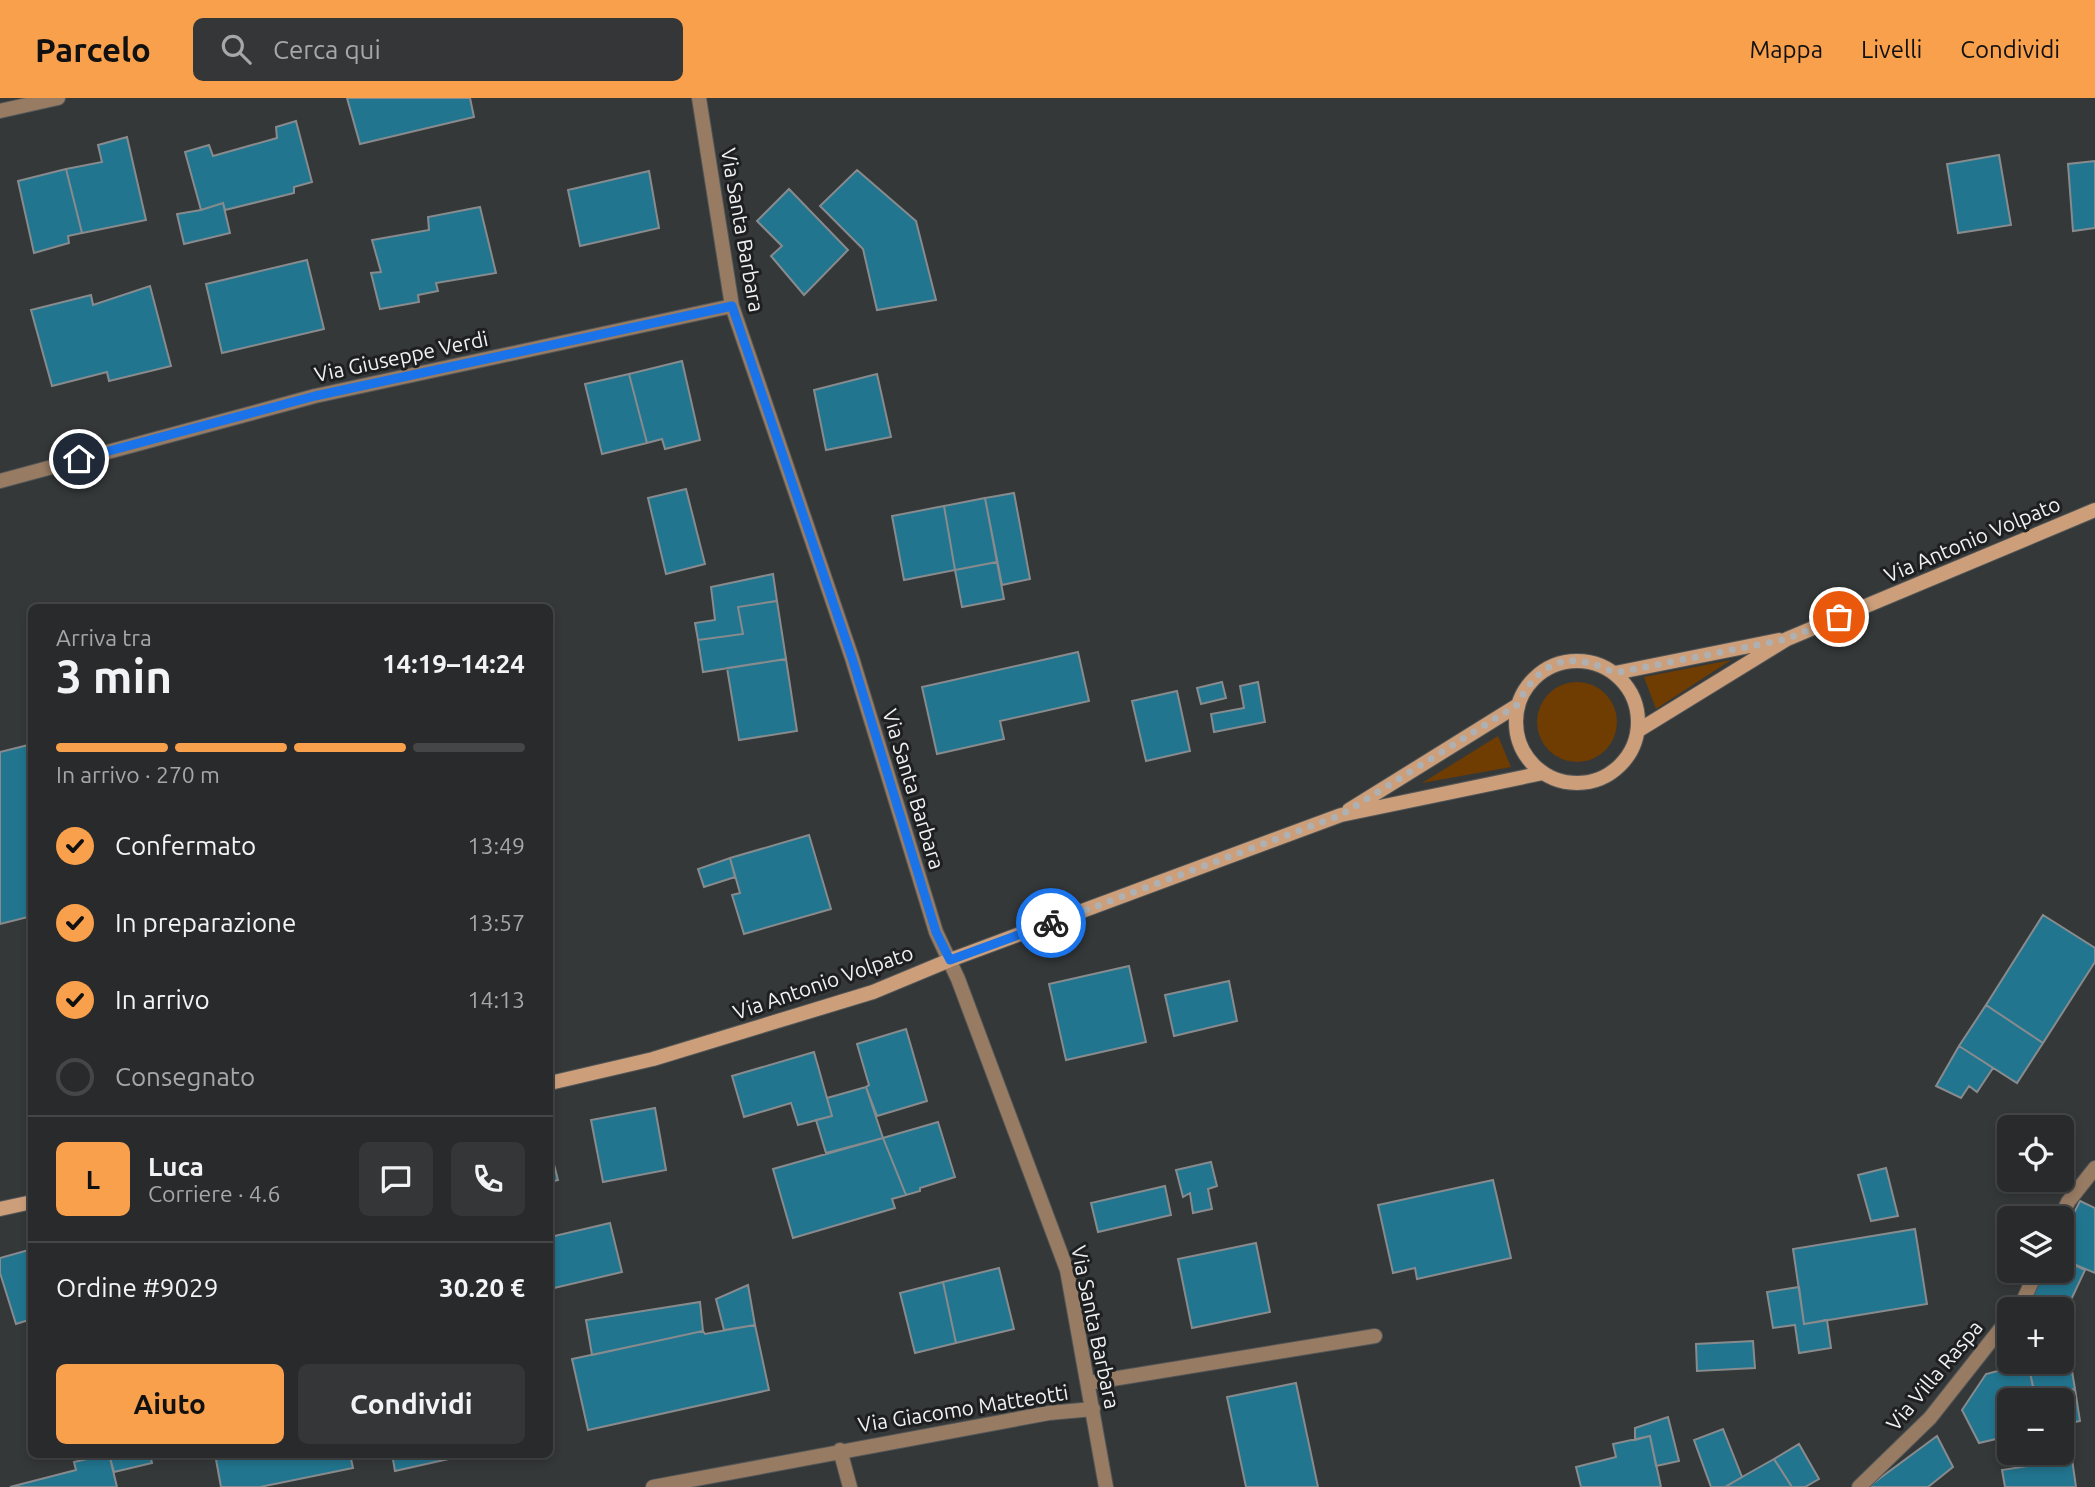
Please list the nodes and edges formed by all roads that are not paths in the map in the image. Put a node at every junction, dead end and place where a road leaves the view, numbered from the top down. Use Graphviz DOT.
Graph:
graph roads {
  1 [pos="58,98"];
  2 [pos="699,98"];
  3 [pos="0,111"];
  4 [pos="732,306"];
  5 [pos="0,481"];
  6 [pos="2095,510"];
  7 [pos="1787,639"];
  8 [pos="1615,673"];
  9 [pos="1517,705"];
  10 [pos="1639,730"];
  11 [pos="1543,773"];
  12 [pos="1341,815"];
  13 [pos="950,960"];
  14 [pos="553,1082"];
  15 [pos="2095,1168"];
  16 [pos="28,1203"];
  17 [pos="2066,1206"];
  18 [pos="0,1209"];
  19 [pos="1997,1333"];
  20 [pos="1375,1336"];
  21 [pos="1088,1383"];
  22 [pos="1093,1409"];
  23 [pos="840,1450"];
  24 [pos="653,1487"];
  25 [pos="850,1487"];
  26 [pos="1106,1487"];
  27 [pos="1859,1487"];
  1 -- 3 [label="street"];
  2 -- 4 [label="street, Via Santa Barbara"];
  4 -- 5 [label="street, Via Giuseppe Verdi"];
  4 -- 13 [label="street, Via Santa Barbara"];
  6 -- 7 [label="street, Via Antonio Volpato"];
  7 -- 8 [label="street, Via Antonio Volpato"];
  7 -- 10 [label="street, Via Antonio Volpato"];
  8 -- 9 [label="street"];
  8 -- 10 [label="street"];
  9 -- 11 [label="street"];
  9 -- 12 [label="street, Via Antonio Volpato"];
  10 -- 11 [label="street"];
  11 -- 12 [label="street, Via Antonio Volpato"];
  12 -- 13 [label="street, Via Antonio Volpato"];
  13 -- 14 [label="street, Via Antonio Volpato"];
  13 -- 21 [label="street, Via Santa Barbara"];
  15 -- 17 [label="street"];
  16 -- 18 [label="street"];
  19 -- 27 [label="street, Via Villa Raspa"];
  20 -- 21 [label="street"];
  21 -- 22 [label="street, Via Santa Barbara"];
  22 -- 23 [label="street, Via Giacomo Matteotti"];
  22 -- 26 [label="street, Via Santa Barbara"];
  23 -- 24 [label="street, Via Giacomo Matteotti"];
  23 -- 25 [label="street, Via Giacomo Matteotti"];
}
